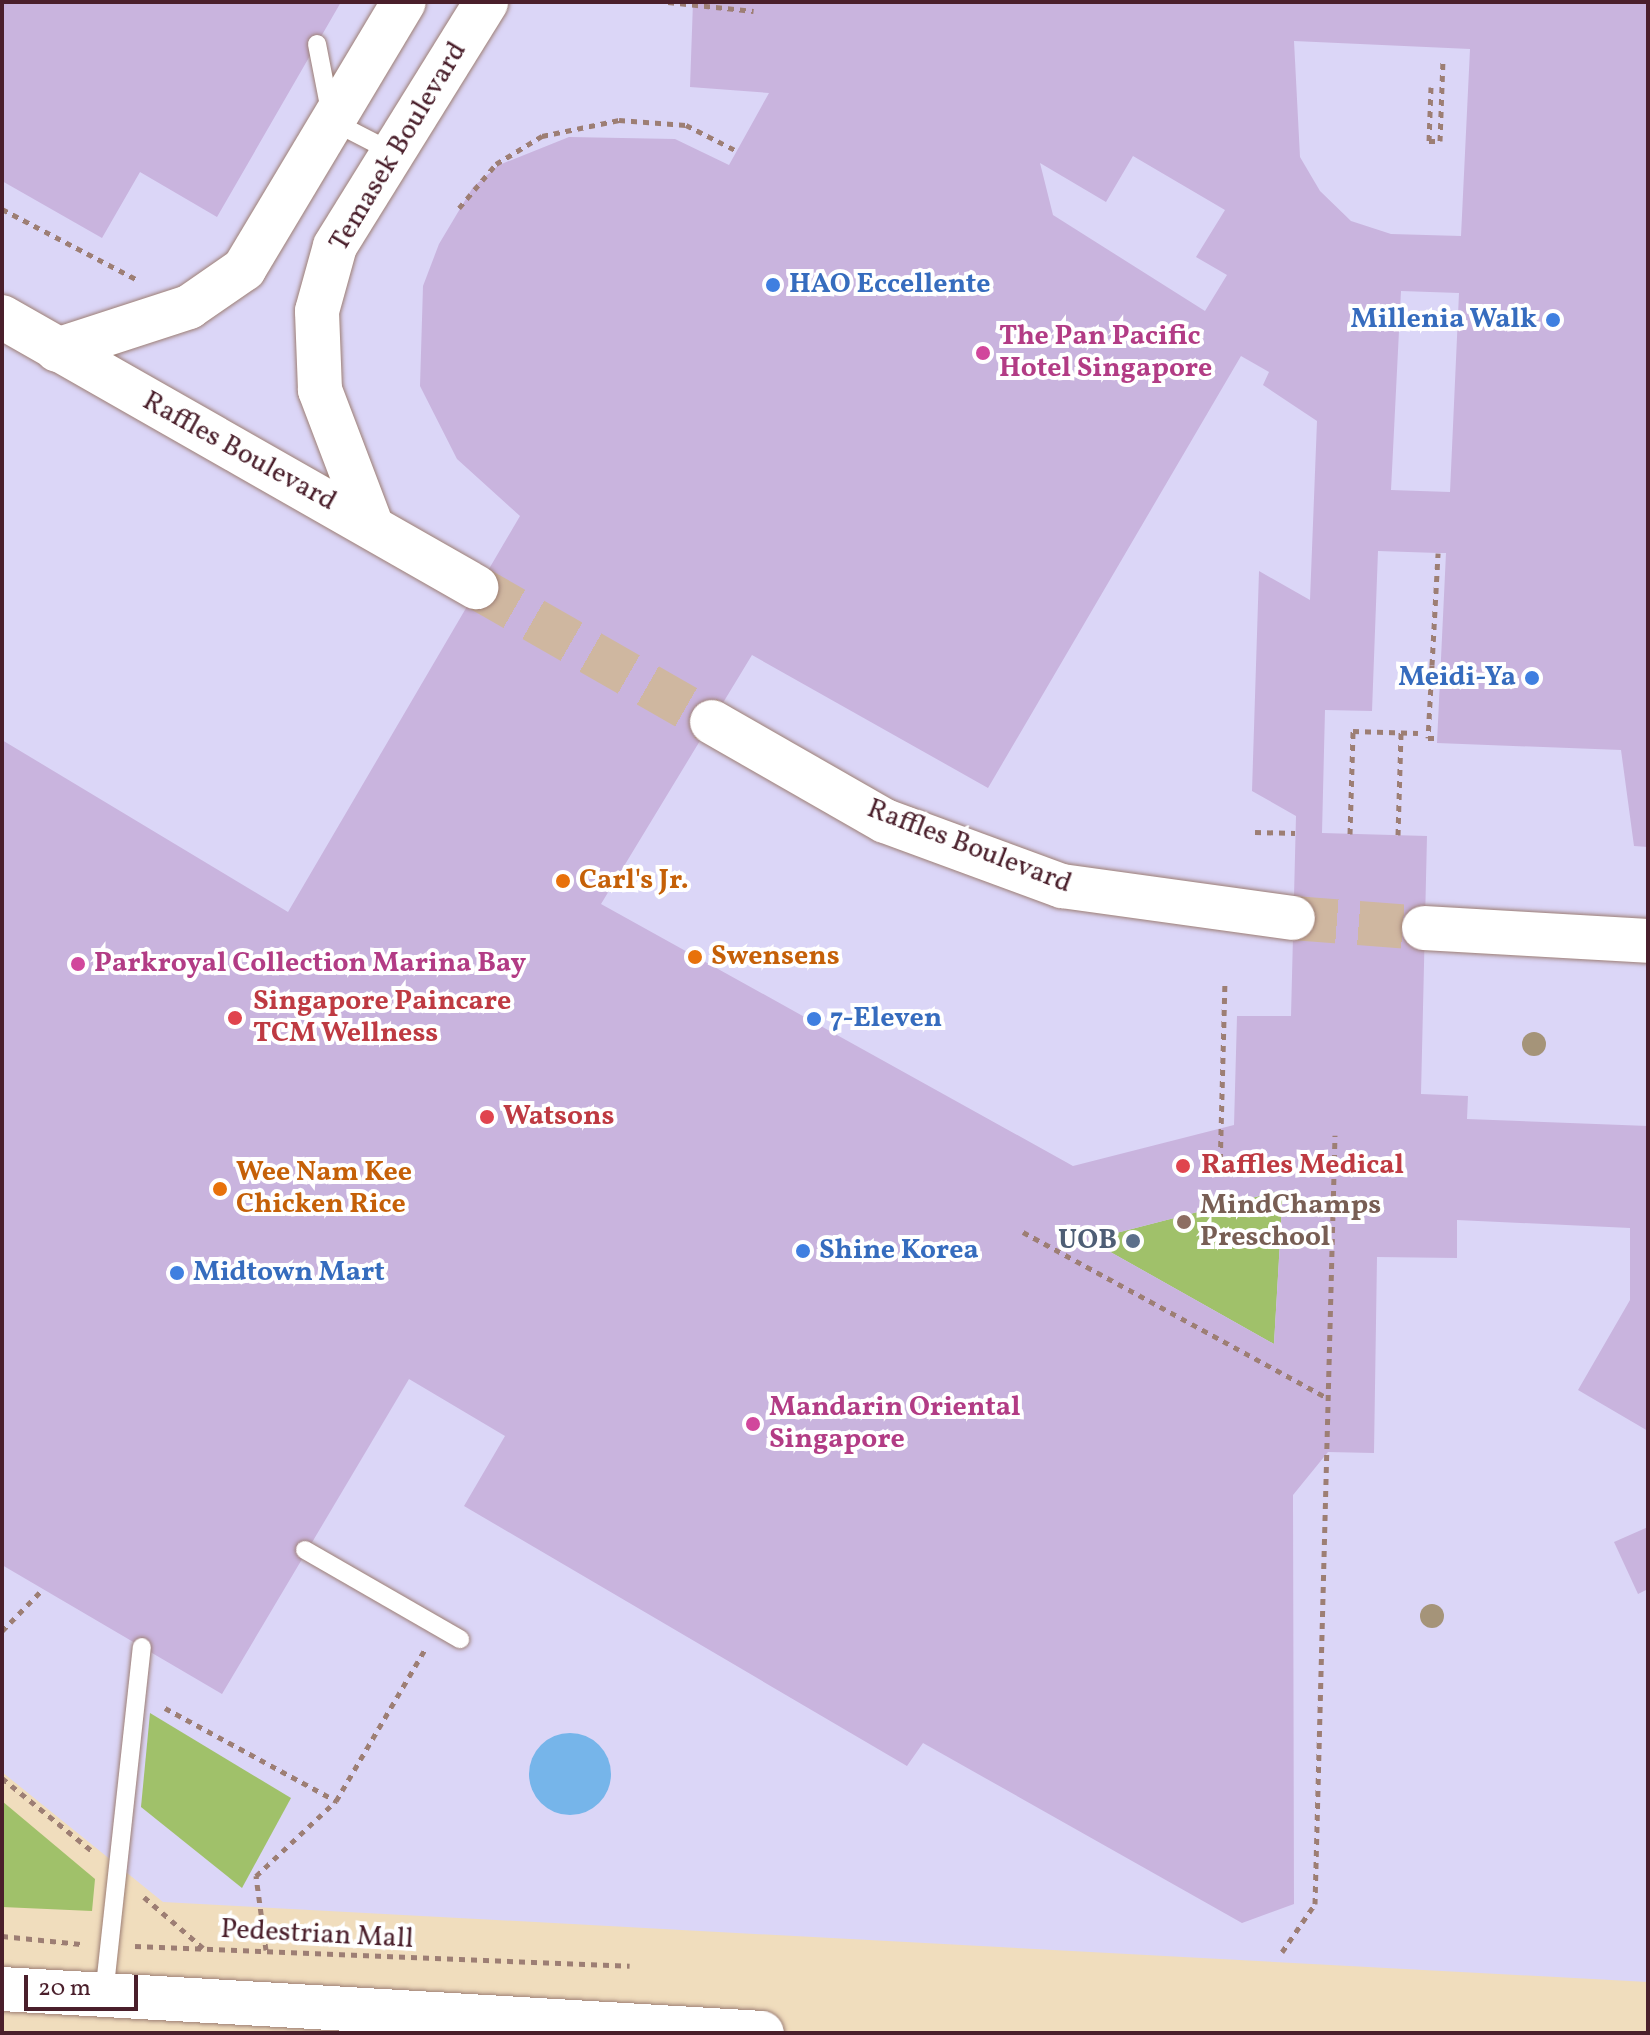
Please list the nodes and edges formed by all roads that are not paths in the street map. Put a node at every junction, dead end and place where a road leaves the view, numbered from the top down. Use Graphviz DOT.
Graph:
graph roads {
  1 [pos="404,2"];
  2 [pos="486,2"];
  3 [pos="317,44"];
  4 [pos="332,121"];
  5 [pos="390,151"];
  6 [pos="2,317"];
  7 [pos="57,350"];
  8 [pos="372,527"];
  9 [pos="476,587"];
  10 [pos="712,722"];
  11 [pos="1293,918"];
  12 [pos="1424,928"];
  13 [pos="1648,941"];
  14 [pos="305,1550"];
  15 [pos="460,1639"];
  16 [pos="142,1647"];
  17 [pos="2,1989"];
  18 [pos="104,1998"];
  19 [pos="762,2033"];
  1 -- 4 [label="main road"];
  2 -- 5 [label="main road, Temasek Boulevard"];
  3 -- 4 [label="lane"];
  4 -- 5 [label="lane"];
  4 -- 7 [label="main road"];
  5 -- 8 [label="main road, Temasek Boulevard"];
  6 -- 7 [label="main road, Raffles Boulevard"];
  7 -- 8 [label="main road, Raffles Boulevard"];
  8 -- 9 [label="main road, Raffles Boulevard"];
  10 -- 11 [label="main road, Raffles Boulevard"];
  12 -- 13 [label="main road"];
  14 -- 15 [label="lane"];
  16 -- 18 [label="lane"];
  17 -- 18 [label="main road"];
  18 -- 19 [label="main road"];
}
